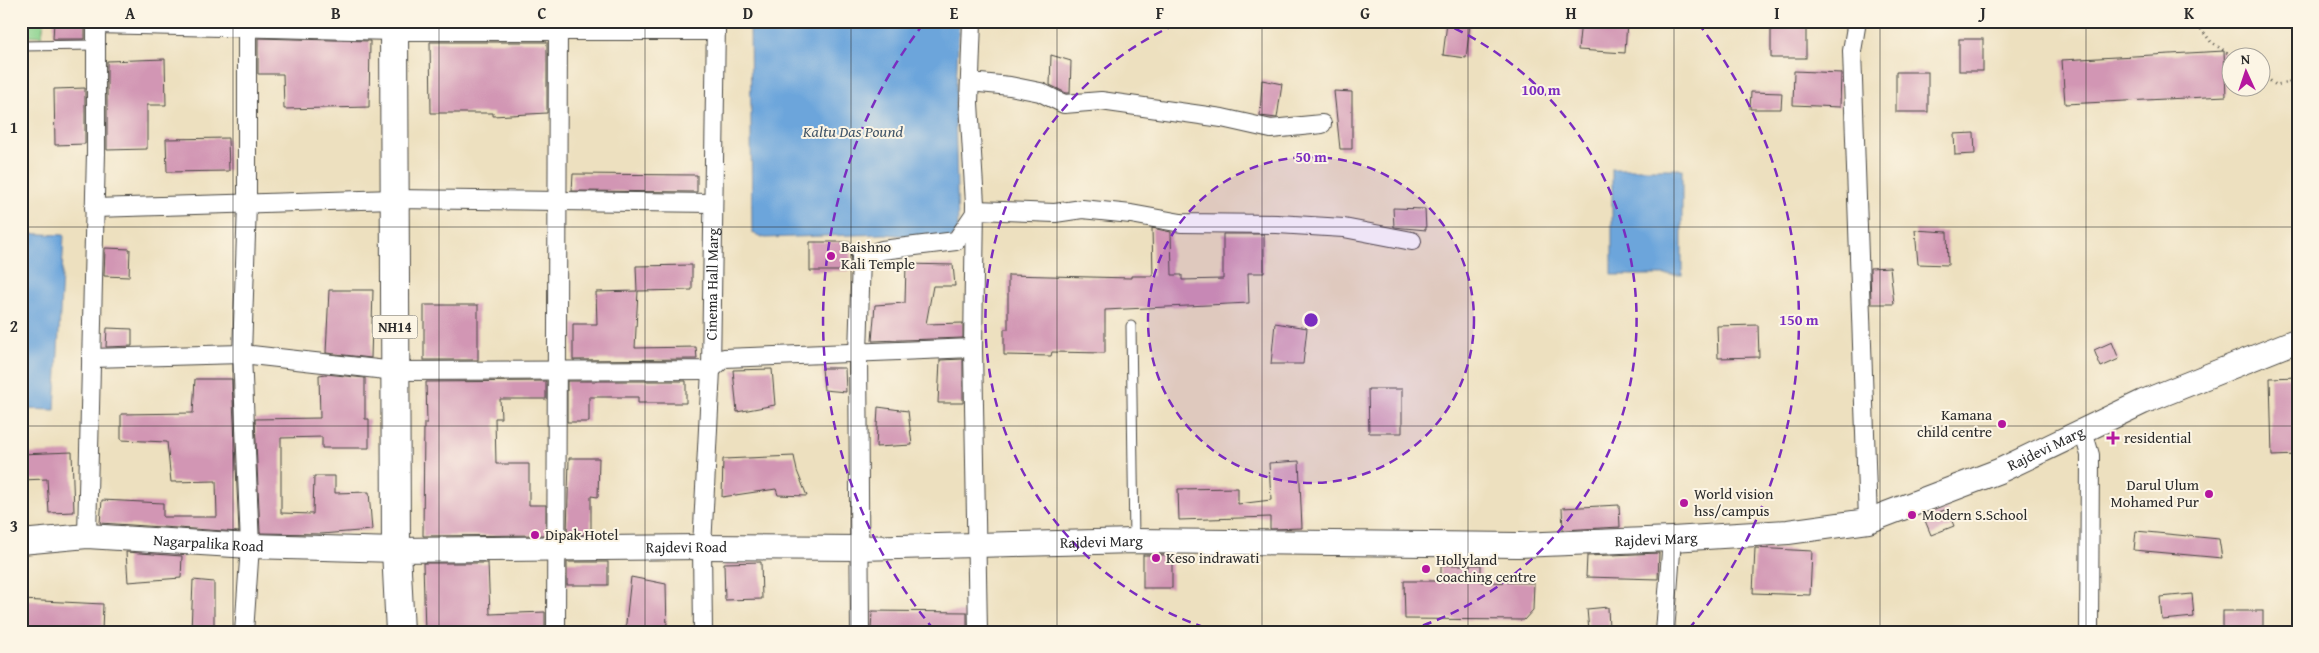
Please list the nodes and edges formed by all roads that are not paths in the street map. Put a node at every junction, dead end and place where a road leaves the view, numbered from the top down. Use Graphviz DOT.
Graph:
graph roads {
  1 [pos="972,21"];
  2 [pos="1858,21"];
  3 [pos="96,22"];
  4 [pos="247,25"];
  5 [pos="394,26"];
  6 [pos="558,26"];
  7 [pos="716,26"];
  8 [pos="96,45"];
  9 [pos="21,46"];
  10 [pos="970,82"];
  11 [pos="1322,124"];
  12 [pos="394,199"];
  13 [pos="555,201"];
  14 [pos="713,203"];
  15 [pos="246,204"];
  16 [pos="94,208"];
  17 [pos="975,211"];
  18 [pos="1412,241"];
  19 [pos="1131,326"];
  20 [pos="2298,340"];
  21 [pos="973,348"];
  22 [pos="858,353"];
  23 [pos="242,354"];
  24 [pos="92,358"];
  25 [pos="710,370"];
  26 [pos="395,371"];
  27 [pos="557,371"];
  28 [pos="2083,431"];
  29 [pos="1868,521"];
  30 [pos="87,536"];
  31 [pos="1672,540"];
  32 [pos="1134,541"];
  33 [pos="21,542"];
  34 [pos="250,546"];
  35 [pos="977,546"];
  36 [pos="702,547"];
  37 [pos="859,548"];
  38 [pos="556,549"];
  39 [pos="396,550"];
  40 [pos="244,632"];
  41 [pos="400,632"];
  42 [pos="556,632"];
  43 [pos="703,632"];
  44 [pos="860,632"];
  45 [pos="978,632"];
  46 [pos="1665,632"];
  47 [pos="2090,632"];
  1 -- 10 [label="street"];
  2 -- 29 [label="street"];
  3 -- 4 [label="street"];
  3 -- 8 [label="street"];
  4 -- 5 [label="street"];
  4 -- 15 [label="street"];
  5 -- 6 [label="street"];
  5 -- 12 [label="main road, NH14"];
  6 -- 7 [label="street"];
  6 -- 13 [label="street"];
  7 -- 14 [label="street, Cinema Hall Marg"];
  8 -- 9 [label="lane"];
  8 -- 16 [label="street"];
  10 -- 11 [label="street"];
  10 -- 17 [label="street"];
  12 -- 13 [label="street"];
  12 -- 15 [label="street"];
  12 -- 26 [label="main road, NH14"];
  13 -- 14 [label="street"];
  13 -- 27 [label="street"];
  14 -- 25 [label="street, Cinema Hall Marg"];
  15 -- 16 [label="street"];
  15 -- 23 [label="street"];
  16 -- 24 [label="street"];
  17 -- 18 [label="street"];
  17 -- 21 [label="street"];
  17 -- 22 [label="street"];
  19 -- 32 [label="lane"];
  20 -- 28 [label="main road, Rajdevi Marg"];
  21 -- 22 [label="street"];
  21 -- 35 [label="street"];
  22 -- 25 [label="street"];
  22 -- 37 [label="street"];
  23 -- 24 [label="street"];
  23 -- 26 [label="street"];
  23 -- 34 [label="street"];
  24 -- 30 [label="street"];
  25 -- 27 [label="street"];
  25 -- 36 [label="street, Cinema Hall Marg"];
  26 -- 27 [label="street"];
  26 -- 39 [label="main road, NH14"];
  27 -- 38 [label="street"];
  28 -- 29 [label="main road, Rajdevi Marg"];
  28 -- 47 [label="street"];
  29 -- 31 [label="main road, Rajdevi Marg"];
  30 -- 33 [label="main road, Nagarpalika Road"];
  30 -- 34 [label="main road, Nagarpalika Road"];
  31 -- 32 [label="main road, Rajdevi Marg"];
  31 -- 46 [label="street"];
  32 -- 35 [label="main road, Rajdevi Marg"];
  34 -- 39 [label="main road, Nagarpalika Road"];
  34 -- 40 [label="street"];
  35 -- 37 [label="main road, Rajdevi Road"];
  35 -- 45 [label="street"];
  36 -- 37 [label="main road, Rajdevi Road"];
  36 -- 38 [label="main road, Rajdevi Road"];
  36 -- 43 [label="street, Cinema Hall Marg"];
  37 -- 44 [label="street"];
  38 -- 39 [label="main road, Rajdevi Road"];
  38 -- 42 [label="street"];
  39 -- 41 [label="main road, NH14"];
}
